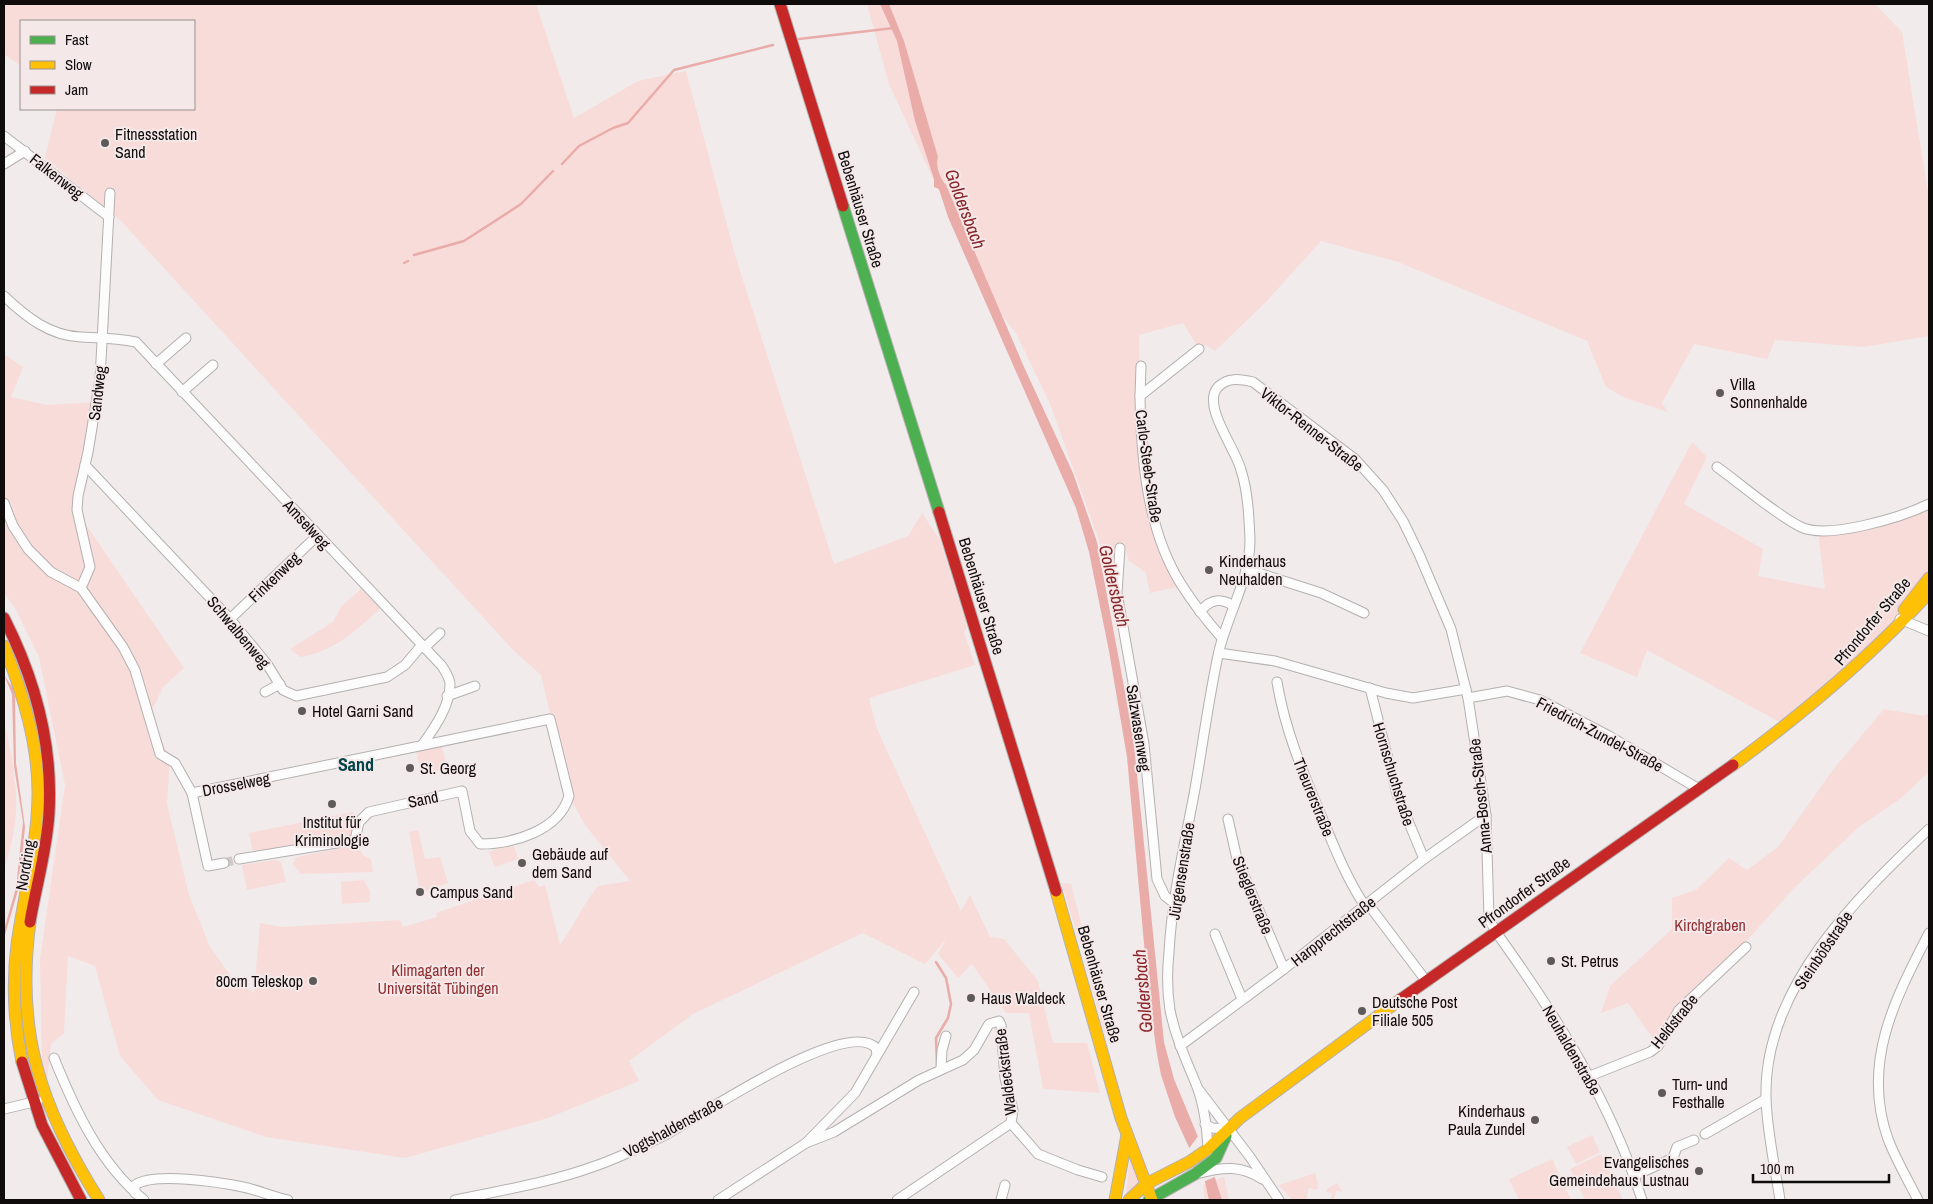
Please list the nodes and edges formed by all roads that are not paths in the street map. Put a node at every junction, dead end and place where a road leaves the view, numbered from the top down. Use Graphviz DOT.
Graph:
graph roads {
  1 [pos="780,4"];
  2 [pos="4,136"];
  3 [pos="25,151"];
  4 [pos="4,164"];
  5 [pos="110,193"];
  6 [pos="110,217"];
  7 [pos="4,296"];
  8 [pos="102,338"];
  9 [pos="186,338"];
  10 [pos="1199,349"];
  11 [pos="156,364"];
  12 [pos="214,365"];
  13 [pos="1141,366"];
  14 [pos="182,392"];
  15 [pos="1140,396"];
  16 [pos="85,465"];
  17 [pos="1718,466"];
  18 [pos="4,503"];
  19 [pos="1929,504"];
  20 [pos="318,535"];
  21 [pos="1120,548"];
  22 [pos="1246,569"];
  23 [pos="1929,578"];
  24 [pos="80,588"];
  25 [pos="1929,593"];
  26 [pos="1234,606"];
  27 [pos="1200,612"];
  28 [pos="1364,613"];
  29 [pos="4,618"];
  30 [pos="230,618"];
  31 [pos="1901,620"];
  32 [pos="1929,631"];
  33 [pos="440,633"];
  34 [pos="1222,638"];
  35 [pos="4,646"];
  36 [pos="423,647"];
  37 [pos="1219,653"];
  38 [pos="1277,682"];
  39 [pos="280,684"];
  40 [pos="476,686"];
  41 [pos="1372,688"];
  42 [pos="265,692"];
  43 [pos="1467,693"];
  44 [pos="447,696"];
  45 [pos="422,744"];
  46 [pos="1698,789"];
  47 [pos="192,792"];
  48 [pos="569,796"];
  49 [pos="1486,815"];
  50 [pos="1228,819"];
  51 [pos="1929,829"];
  52 [pos="239,859"];
  53 [pos="1424,859"];
  54 [pos="224,863"];
  55 [pos="1174,902"];
  56 [pos="1366,905"];
  57 [pos="1496,932"];
  58 [pos="1929,933"];
  59 [pos="1215,934"];
  60 [pos="1746,947"];
  61 [pos="1284,969"];
  62 [pos="1427,982"];
  63 [pos="914,992"];
  64 [pos="1242,999"];
  65 [pos="946,1036"];
  66 [pos="1180,1046"];
  67 [pos="877,1054"];
  68 [pos="54,1058"];
  69 [pos="941,1068"];
  70 [pos="1590,1076"];
  71 [pos="1196,1086"];
  72 [pos="45,1099"];
  73 [pos="1766,1099"];
  74 [pos="33,1102"];
  75 [pos="4,1109"];
  76 [pos="1012,1123"];
  77 [pos="1205,1124"];
  78 [pos="1230,1129"];
  79 [pos="1705,1134"];
  80 [pos="1127,1135"];
  81 [pos="1694,1140"];
  82 [pos="806,1143"];
  83 [pos="1208,1149"];
  84 [pos="1217,1163"];
  85 [pos="1634,1176"];
  86 [pos="1102,1177"];
  87 [pos="1266,1182"];
  88 [pos="1146,1184"];
  89 [pos="1005,1186"];
  90 [pos="135,1193"];
  91 [pos="81,1200"];
  92 [pos="99,1200"];
  93 [pos="144,1200"];
  94 [pos="288,1200"];
  95 [pos="454,1200"];
  96 [pos="718,1200"];
  97 [pos="897,1200"];
  98 [pos="1001,1200"];
  99 [pos="1115,1200"];
  100 [pos="1128,1200"];
  101 [pos="1150,1200"];
  102 [pos="1279,1200"];
  103 [pos="1642,1200"];
  104 [pos="1780,1200"];
  105 [pos="1918,1200"];
  1 -- 80 [label="street, Bebenhäuser Straße"];
  2 -- 3 [label="street, Falkenweg"];
  3 -- 4 [label="street"];
  3 -- 6 [label="street, Falkenweg"];
  5 -- 6 [label="street, Sandweg"];
  6 -- 8 [label="street, Sandweg"];
  7 -- 8 [label="street, Amselweg"];
  8 -- 11 [label="street, Amselweg"];
  8 -- 16 [label="street, Sandweg"];
  9 -- 11 [label="street"];
  10 -- 15 [label="street, Carlo-Steeb-Straße"];
  11 -- 14 [label="street, Amselweg"];
  12 -- 14 [label="street"];
  13 -- 15 [label="street, Carlo-Steeb-Straße"];
  14 -- 20 [label="street, Amselweg"];
  15 -- 27 [label="street, Carlo-Steeb-Straße"];
  16 -- 24 [label="street, Sandweg"];
  16 -- 30 [label="street, Schwalbenweg"];
  17 -- 19 [label="street"];
  18 -- 24 [label="street, Drosselweg"];
  20 -- 30 [label="street, Finkenweg"];
  20 -- 36 [label="street, Amselweg"];
  21 -- 55 [label="street, Salzwasenweg"];
  22 -- 26 [label="street, Jürgensenstraße"];
  22 -- 28 [label="street"];
  22 -- 43 [label="street, Viktor-Renner-Straße"];
  23 -- 31 [label="street, Pfrondorfer Straße"];
  24 -- 47 [label="street, Drosselweg"];
  25 -- 31 [label="street, Pfrondorfer Straße"];
  26 -- 27 [label="street"];
  26 -- 34 [label="street, Jürgensenstraße"];
  27 -- 34 [label="street, Carlo-Steeb-Straße"];
  29 -- 72 [label="street, Nordring"];
  30 -- 39 [label="street, Schwalbenweg"];
  31 -- 32 [label="street"];
  31 -- 46 [label="street, Pfrondorfer Straße"];
  33 -- 36 [label="street, Schwalbenweg"];
  34 -- 37 [label="street, Jürgensenstraße"];
  35 -- 74 [label="street, Nordring"];
  36 -- 39 [label="street, Schwalbenweg"];
  36 -- 44 [label="street, Amselweg"];
  37 -- 41 [label="street"];
  37 -- 55 [label="street, Jürgensenstraße"];
  38 -- 56 [label="street, Theurerstraße"];
  39 -- 42 [label="street"];
  40 -- 44 [label="street"];
  41 -- 43 [label="street, Friedrich-Zundel-Straße"];
  41 -- 53 [label="street, Hornschuchstraße"];
  43 -- 46 [label="street, Friedrich-Zundel-Straße"];
  43 -- 49 [label="street, Anna-Bosch-Straße"];
  44 -- 45 [label="street, Amselweg"];
  45 -- 47 [label="street, Drosselweg"];
  45 -- 48 [label="street, Drosselweg"];
  46 -- 57 [label="street, Pfrondorfer Straße"];
  47 -- 54 [label="street"];
  48 -- 52 [label="street, Sand"];
  49 -- 53 [label="street, Harpprechtstraße"];
  49 -- 57 [label="street, Anna-Bosch-Straße"];
  50 -- 61 [label="street, Stieglerstraße"];
  51 -- 73 [label="street, Steinbößstraße"];
  53 -- 56 [label="street, Harpprechtstraße"];
  55 -- 66 [label="street, Jürgensenstraße"];
  56 -- 61 [label="street, Harpprechtstraße"];
  56 -- 62 [label="street, Theurerstraße"];
  57 -- 62 [label="street, Pfrondorfer Straße"];
  57 -- 70 [label="street, Neuhaldenstraße"];
  58 -- 105 [label="street"];
  59 -- 64 [label="street"];
  60 -- 70 [label="street, Heldstraße"];
  61 -- 64 [label="street, Harpprechtstraße"];
  62 -- 78 [label="street, Pfrondorfer Straße"];
  63 -- 67 [label="street"];
  64 -- 66 [label="street, Harpprechtstraße"];
  65 -- 69 [label="street"];
  66 -- 71 [label="street, Jürgensenstraße"];
  67 -- 82 [label="street"];
  67 -- 95 [label="street, Vogtshaldenstraße"];
  68 -- 90 [label="street"];
  69 -- 76 [label="street, Waldeckstraße"];
  69 -- 82 [label="street, Waldeckstraße"];
  70 -- 85 [label="street, Neuhaldenstraße"];
  71 -- 77 [label="street, Jürgensenstraße"];
  71 -- 78 [label="street, Jürgensenstraße"];
  72 -- 74 [label="street"];
  72 -- 92 [label="street, Nordring"];
  73 -- 79 [label="street"];
  73 -- 104 [label="street, Steinbößstraße"];
  74 -- 75 [label="street"];
  74 -- 91 [label="street, Nordring"];
  76 -- 86 [label="street, Waldeckstraße"];
  76 -- 97 [label="street"];
  77 -- 78 [label="street"];
  77 -- 83 [label="street, Jürgensenstraße"];
  78 -- 83 [label="street, Pfrondorfer Straße"];
  78 -- 84 [label="street, Pfrondorfer Straße"];
  78 -- 87 [label="street, Jürgensenstraße"];
  80 -- 88 [label="street, Bebenhäuser Straße"];
  80 -- 99 [label="street"];
  81 -- 85 [label="street"];
  82 -- 96 [label="street"];
  83 -- 88 [label="street, Pfrondorfer Straße"];
  84 -- 87 [label="street"];
  84 -- 101 [label="street, Pfrondorfer Straße"];
  85 -- 103 [label="street, Neuhaldenstraße"];
  87 -- 102 [label="street, Jürgensenstraße"];
  88 -- 100 [label="street, Pfrondorfer Straße"];
  88 -- 101 [label="street, Bebenhäuser Straße"];
  89 -- 98 [label="street"];
  90 -- 93 [label="street"];
  90 -- 94 [label="street"];
}
